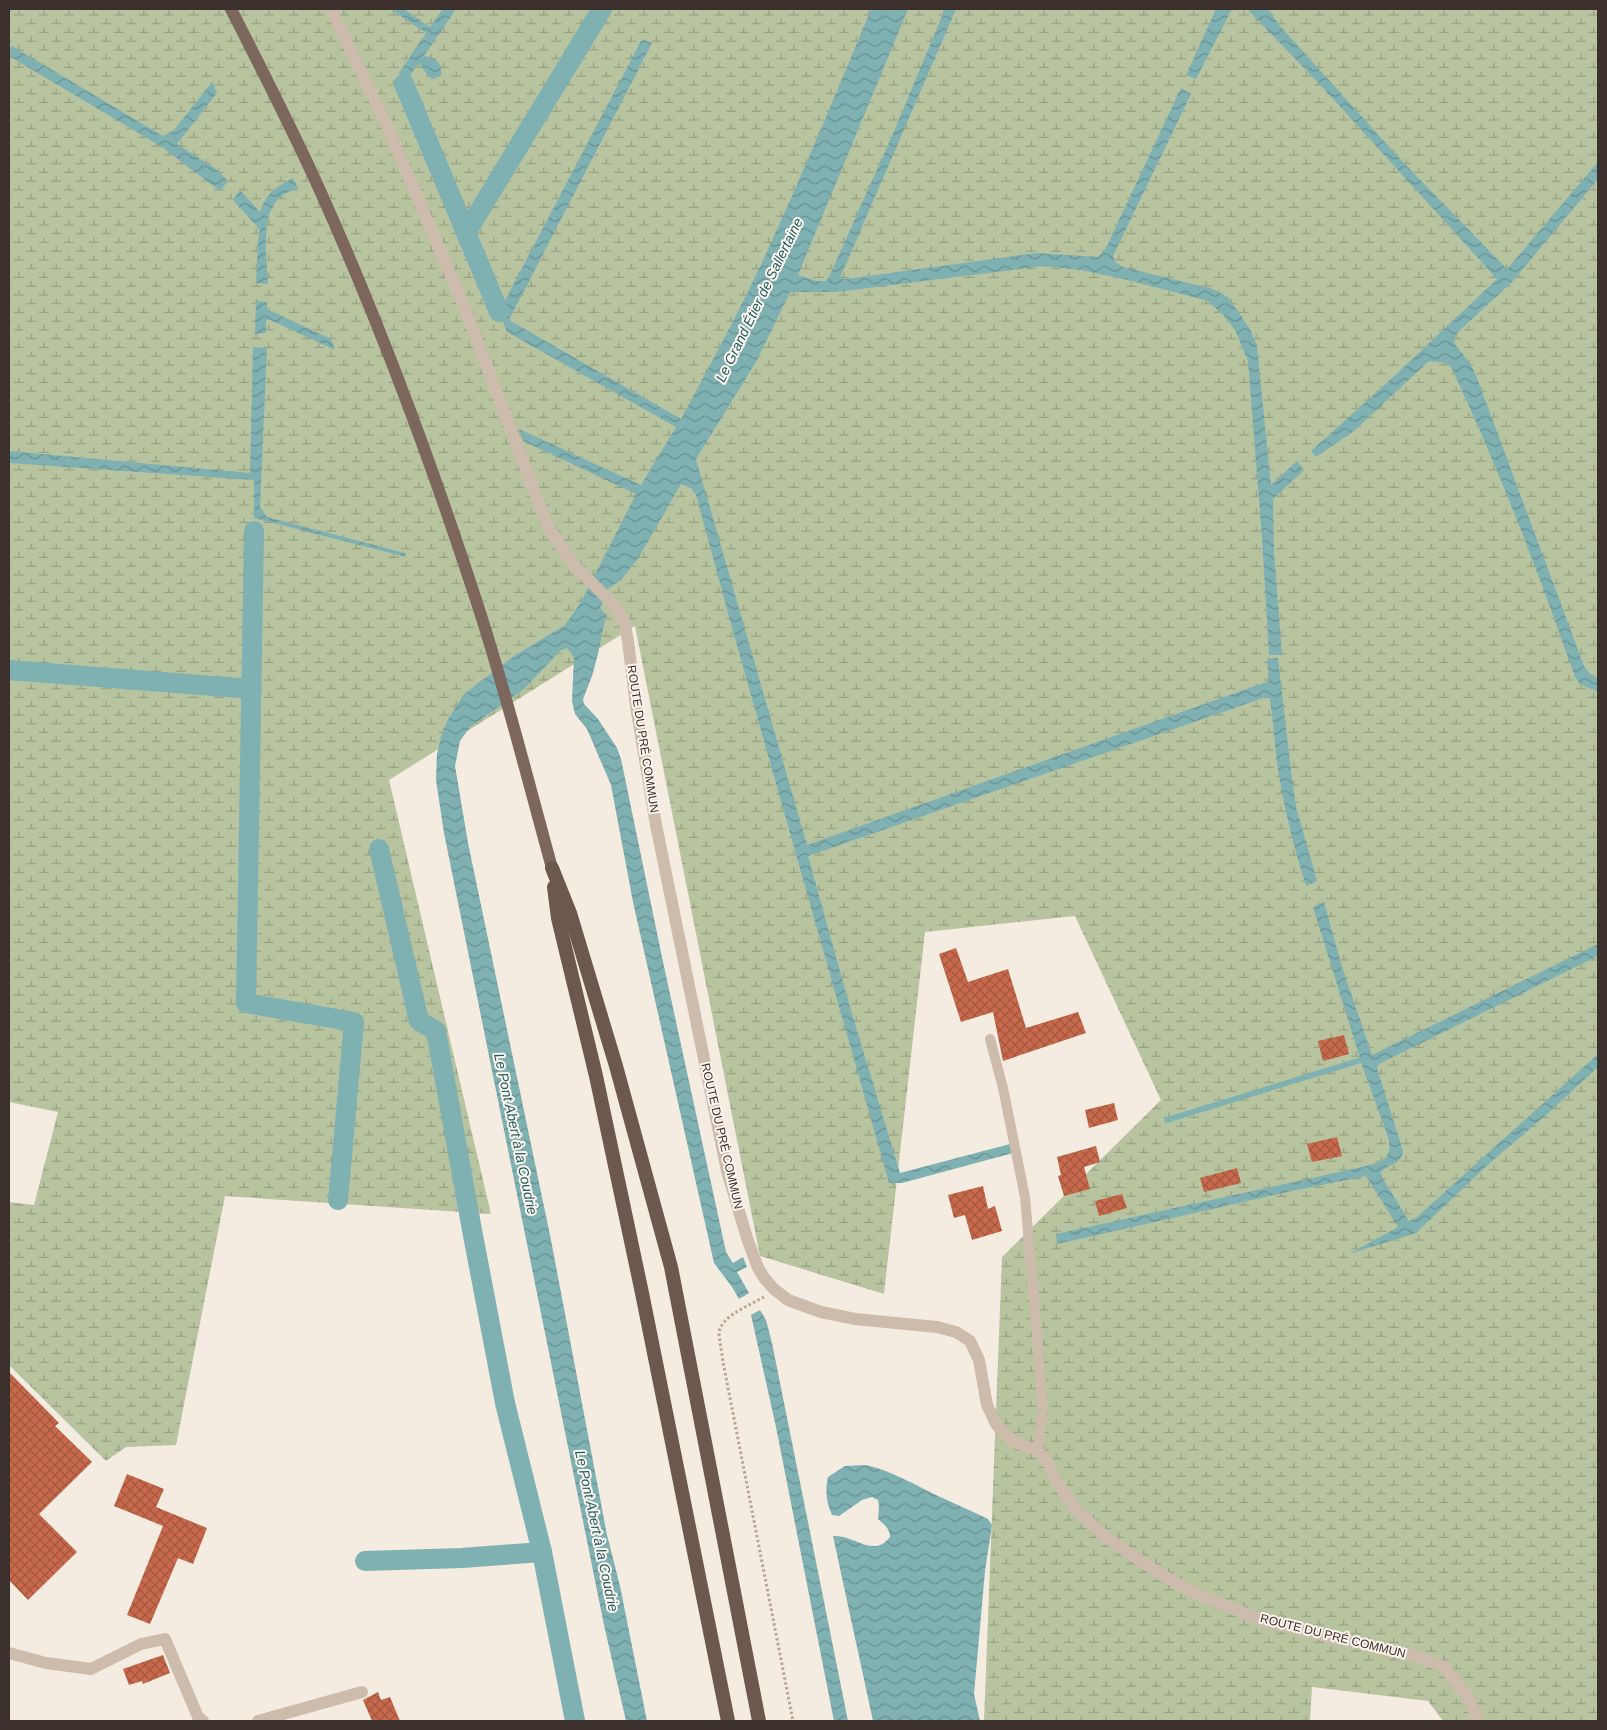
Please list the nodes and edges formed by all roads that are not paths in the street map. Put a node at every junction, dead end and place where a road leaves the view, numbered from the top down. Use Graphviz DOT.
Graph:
graph roads {
  1 [pos="230,9"];
  2 [pos="331,9"];
  3 [pos="552,868"];
  4 [pos="990,1039"];
  5 [pos="1038,1451"];
  6 [pos="9,1653"];
  7 [pos="362,1692"];
  8 [pos="203,1721"];
  9 [pos="258,1721"];
  10 [pos="728,1721"];
  11 [pos="759,1721"];
  12 [pos="1478,1721"];
  1 -- 3 [label="main road"];
  2 -- 5 [label="street, ROUTE DU PRÉ COMMUN"];
  3 -- 10 [label="highway"];
  3 -- 11 [label="highway"];
  4 -- 5 [label="lane"];
  5 -- 12 [label="street, ROUTE DU PRÉ COMMUN"];
  6 -- 8 [label="street"];
  7 -- 9 [label="street"];
}
